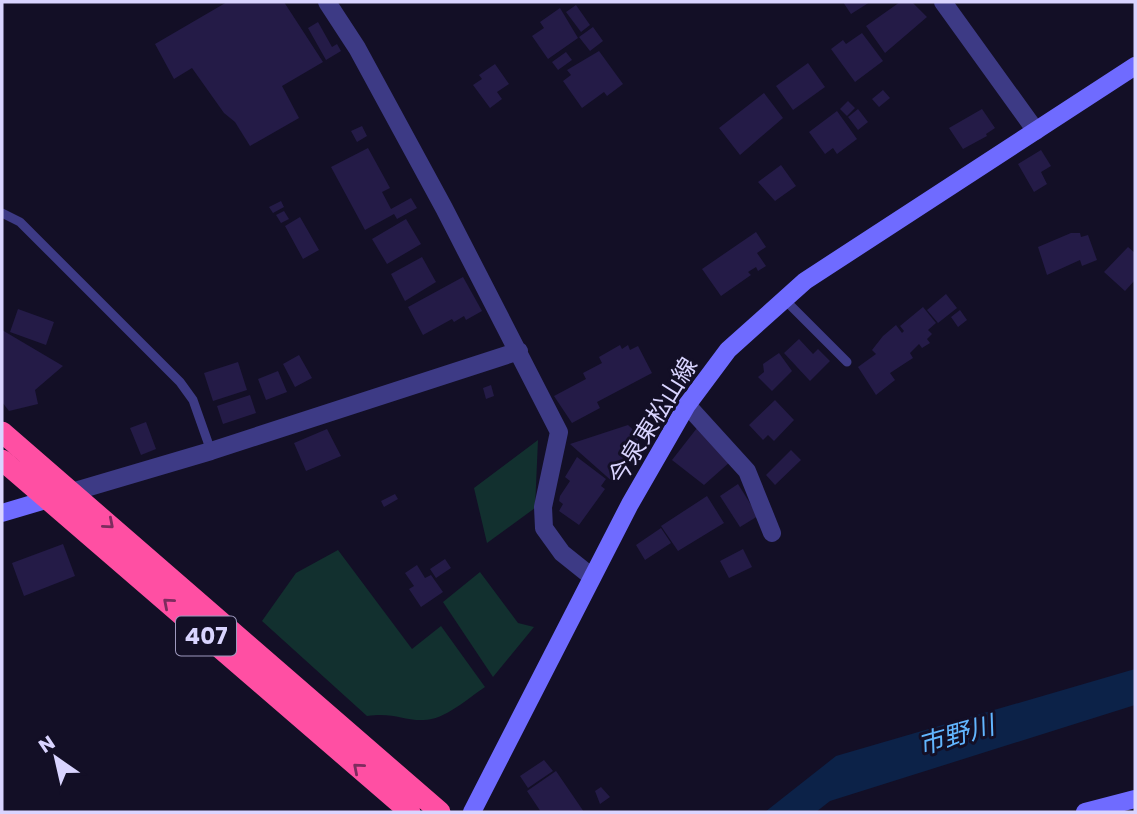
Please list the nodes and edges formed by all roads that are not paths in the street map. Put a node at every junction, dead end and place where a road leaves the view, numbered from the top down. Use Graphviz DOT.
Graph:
graph roads {
  1 [pos="327,2"];
  2 [pos="943,2"];
  3 [pos="1135,66"];
  4 [pos="1036,131"];
  5 [pos="2,213"];
  6 [pos="782,298"];
  7 [pos="519,351"];
  8 [pos="848,362"];
  9 [pos="687,405"];
  10 [pos="2,432"];
  11 [pos="211,451"];
  12 [pos="2,460"];
  13 [pos="72,492"];
  14 [pos="47,499"];
  15 [pos="2,513"];
  16 [pos="772,533"];
  17 [pos="592,577"];
  18 [pos="1135,799"];
  19 [pos="410,812"];
  20 [pos="440,812"];
  21 [pos="472,812"];
  22 [pos="1085,812"];
  1 -- 7 [label="street"];
  2 -- 4 [label="street"];
  3 -- 4 [label="main road, 今泉東松山線"];
  4 -- 6 [label="main road, 今泉東松山線"];
  5 -- 11 [label="lane"];
  6 -- 8 [label="lane"];
  6 -- 9 [label="main road, 今泉東松山線"];
  7 -- 11 [label="street"];
  7 -- 17 [label="street"];
  9 -- 16 [label="street"];
  9 -- 17 [label="main road, 今泉東松山線"];
  10 -- 13 [label="highway, 407"];
  11 -- 13 [label="street"];
  12 -- 14 [label="highway, 407"];
  13 -- 14 [label="main road"];
  13 -- 20 [label="highway, 407, one-way"];
  14 -- 15 [label="main road"];
  19 -- 14 [label="highway, 407, one-way"];
  17 -- 21 [label="main road, 今泉東松山線"];
  18 -- 22 [label="main road"];
}
